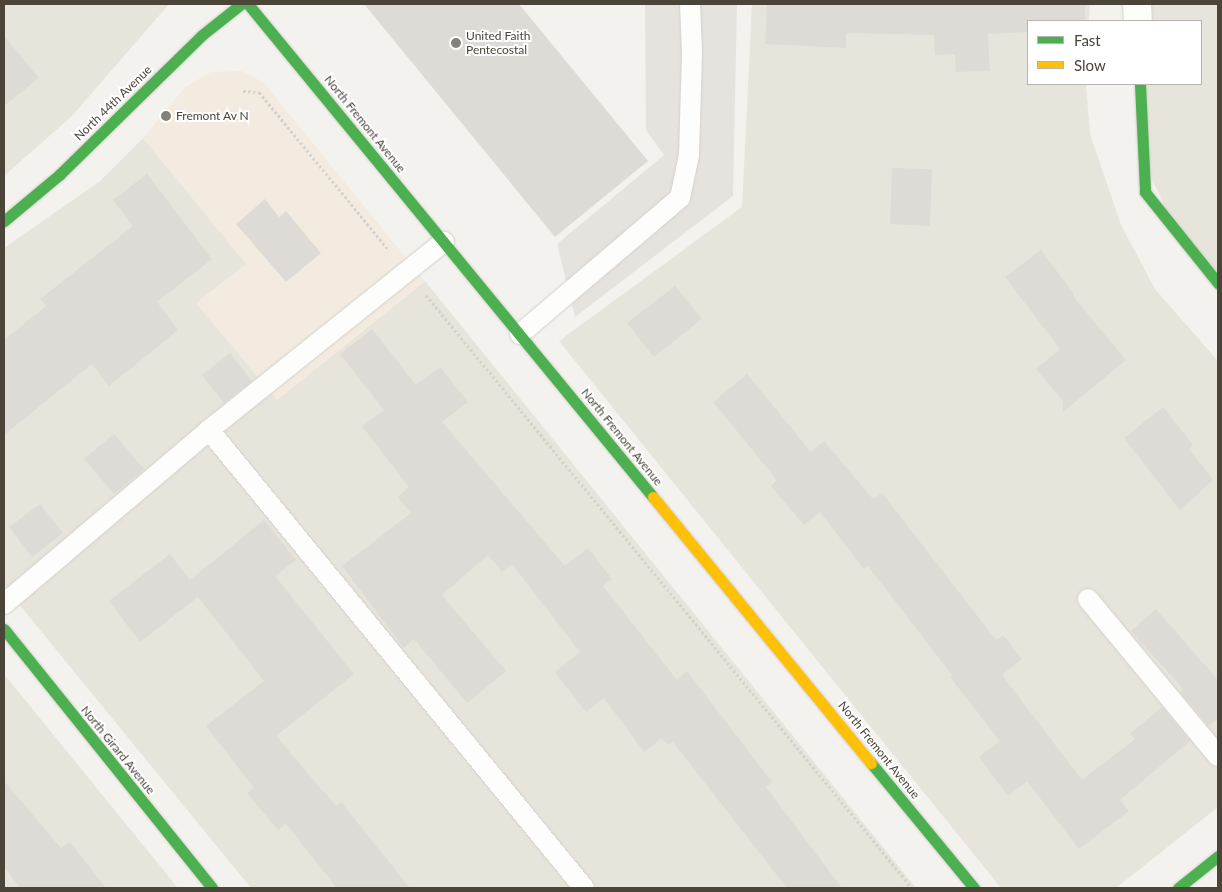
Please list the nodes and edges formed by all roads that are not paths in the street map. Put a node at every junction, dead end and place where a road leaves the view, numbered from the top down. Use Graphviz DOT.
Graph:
graph roads {
  1 [pos="241,4"];
  2 [pos="248,4"];
  3 [pos="690,4"];
  4 [pos="1137,4"];
  5 [pos="1138,20"];
  6 [pos="1140,85"];
  7 [pos="4,221"];
  8 [pos="444,242"];
  9 [pos="1218,283"];
  10 [pos="520,334"];
  11 [pos="210,430"];
  12 [pos="1088,598"];
  13 [pos="4,604"];
  14 [pos="4,629"];
  15 [pos="1218,756"];
  16 [pos="1218,856"];
  17 [pos="212,888"];
  18 [pos="584,888"];
  19 [pos="974,888"];
  20 [pos="1178,888"];
  1 -- 7 [label="street, North 44th Avenue"];
  2 -- 8 [label="street, North Fremont Avenue"];
  3 -- 10 [label="lane"];
  4 -- 5 [label="street"];
  6 -- 9 [label="street"];
  8 -- 10 [label="street, North Fremont Avenue"];
  8 -- 11 [label="lane"];
  10 -- 19 [label="street, North Fremont Avenue"];
  11 -- 13 [label="lane"];
  11 -- 18 [label="lane"];
  12 -- 15 [label="lane"];
  14 -- 17 [label="street, North Girard Avenue"];
  16 -- 20 [label="street"];
}
